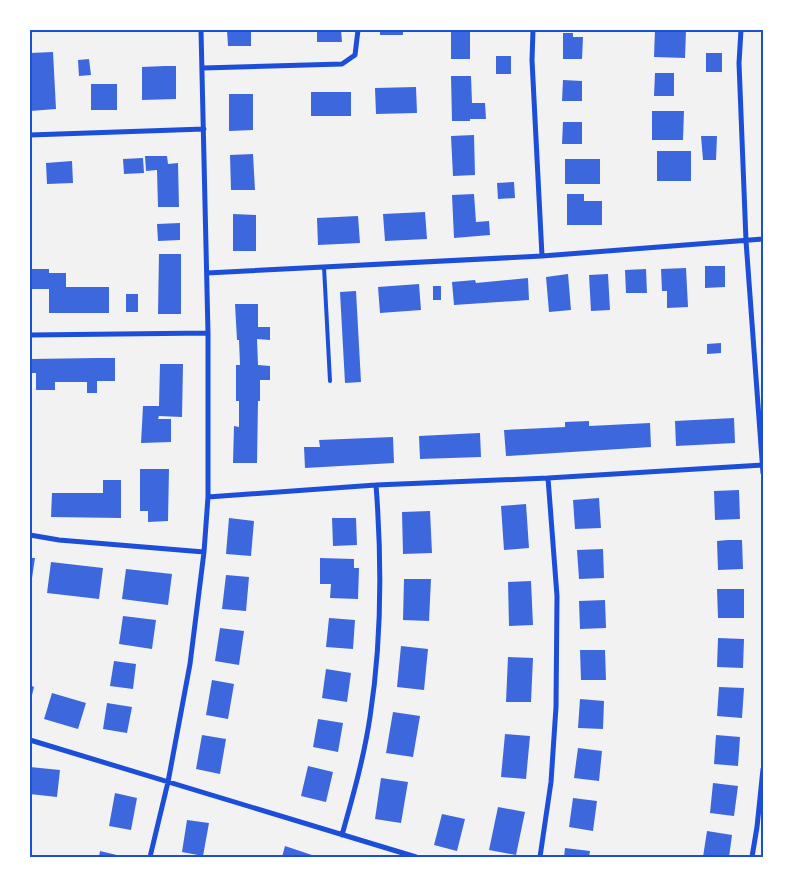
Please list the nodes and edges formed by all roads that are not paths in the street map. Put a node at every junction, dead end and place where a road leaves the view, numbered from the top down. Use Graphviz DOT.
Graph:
graph roads {
  1 [pos="201,30"];
  2 [pos="358,30"];
  3 [pos="533,30"];
  4 [pos="741,30"];
  5 [pos="203,68"];
  6 [pos="204,129"];
  7 [pos="30,135"];
  8 [pos="746,240"];
  9 [pos="763,240"];
  10 [pos="542,256"];
  11 [pos="324,267"];
  12 [pos="207,273"];
  13 [pos="208,333"];
  14 [pos="30,335"];
  15 [pos="330,381"];
  16 [pos="763,465"];
  17 [pos="763,472"];
  18 [pos="548,478"];
  19 [pos="376,486"];
  20 [pos="208,497"];
  21 [pos="30,535"];
  22 [pos="204,552"];
  23 [pos="30,740"];
  24 [pos="763,769"];
  25 [pos="168,782"];
  26 [pos="342,835"];
  27 [pos="150,857"];
  28 [pos="416,857"];
  29 [pos="540,857"];
  30 [pos="752,857"];
  1 -- 5 [label="street"];
  2 -- 5 [label="street"];
  3 -- 10 [label="street"];
  4 -- 8 [label="street"];
  5 -- 6 [label="street"];
  6 -- 7 [label="street"];
  6 -- 12 [label="street"];
  8 -- 9 [label="street"];
  8 -- 10 [label="street"];
  8 -- 16 [label="street"];
  10 -- 11 [label="street"];
  11 -- 12 [label="street"];
  11 -- 15 [label="lane"];
  12 -- 13 [label="street"];
  13 -- 14 [label="street"];
  13 -- 20 [label="street"];
  16 -- 17 [label="street"];
  16 -- 18 [label="street"];
  18 -- 19 [label="street"];
  18 -- 29 [label="street"];
  19 -- 20 [label="street"];
  19 -- 26 [label="street"];
  20 -- 22 [label="street"];
  21 -- 22 [label="street"];
  22 -- 25 [label="street"];
  23 -- 25 [label="street"];
  24 -- 30 [label="street"];
  25 -- 26 [label="street"];
  25 -- 27 [label="street"];
  26 -- 28 [label="street"];
}
